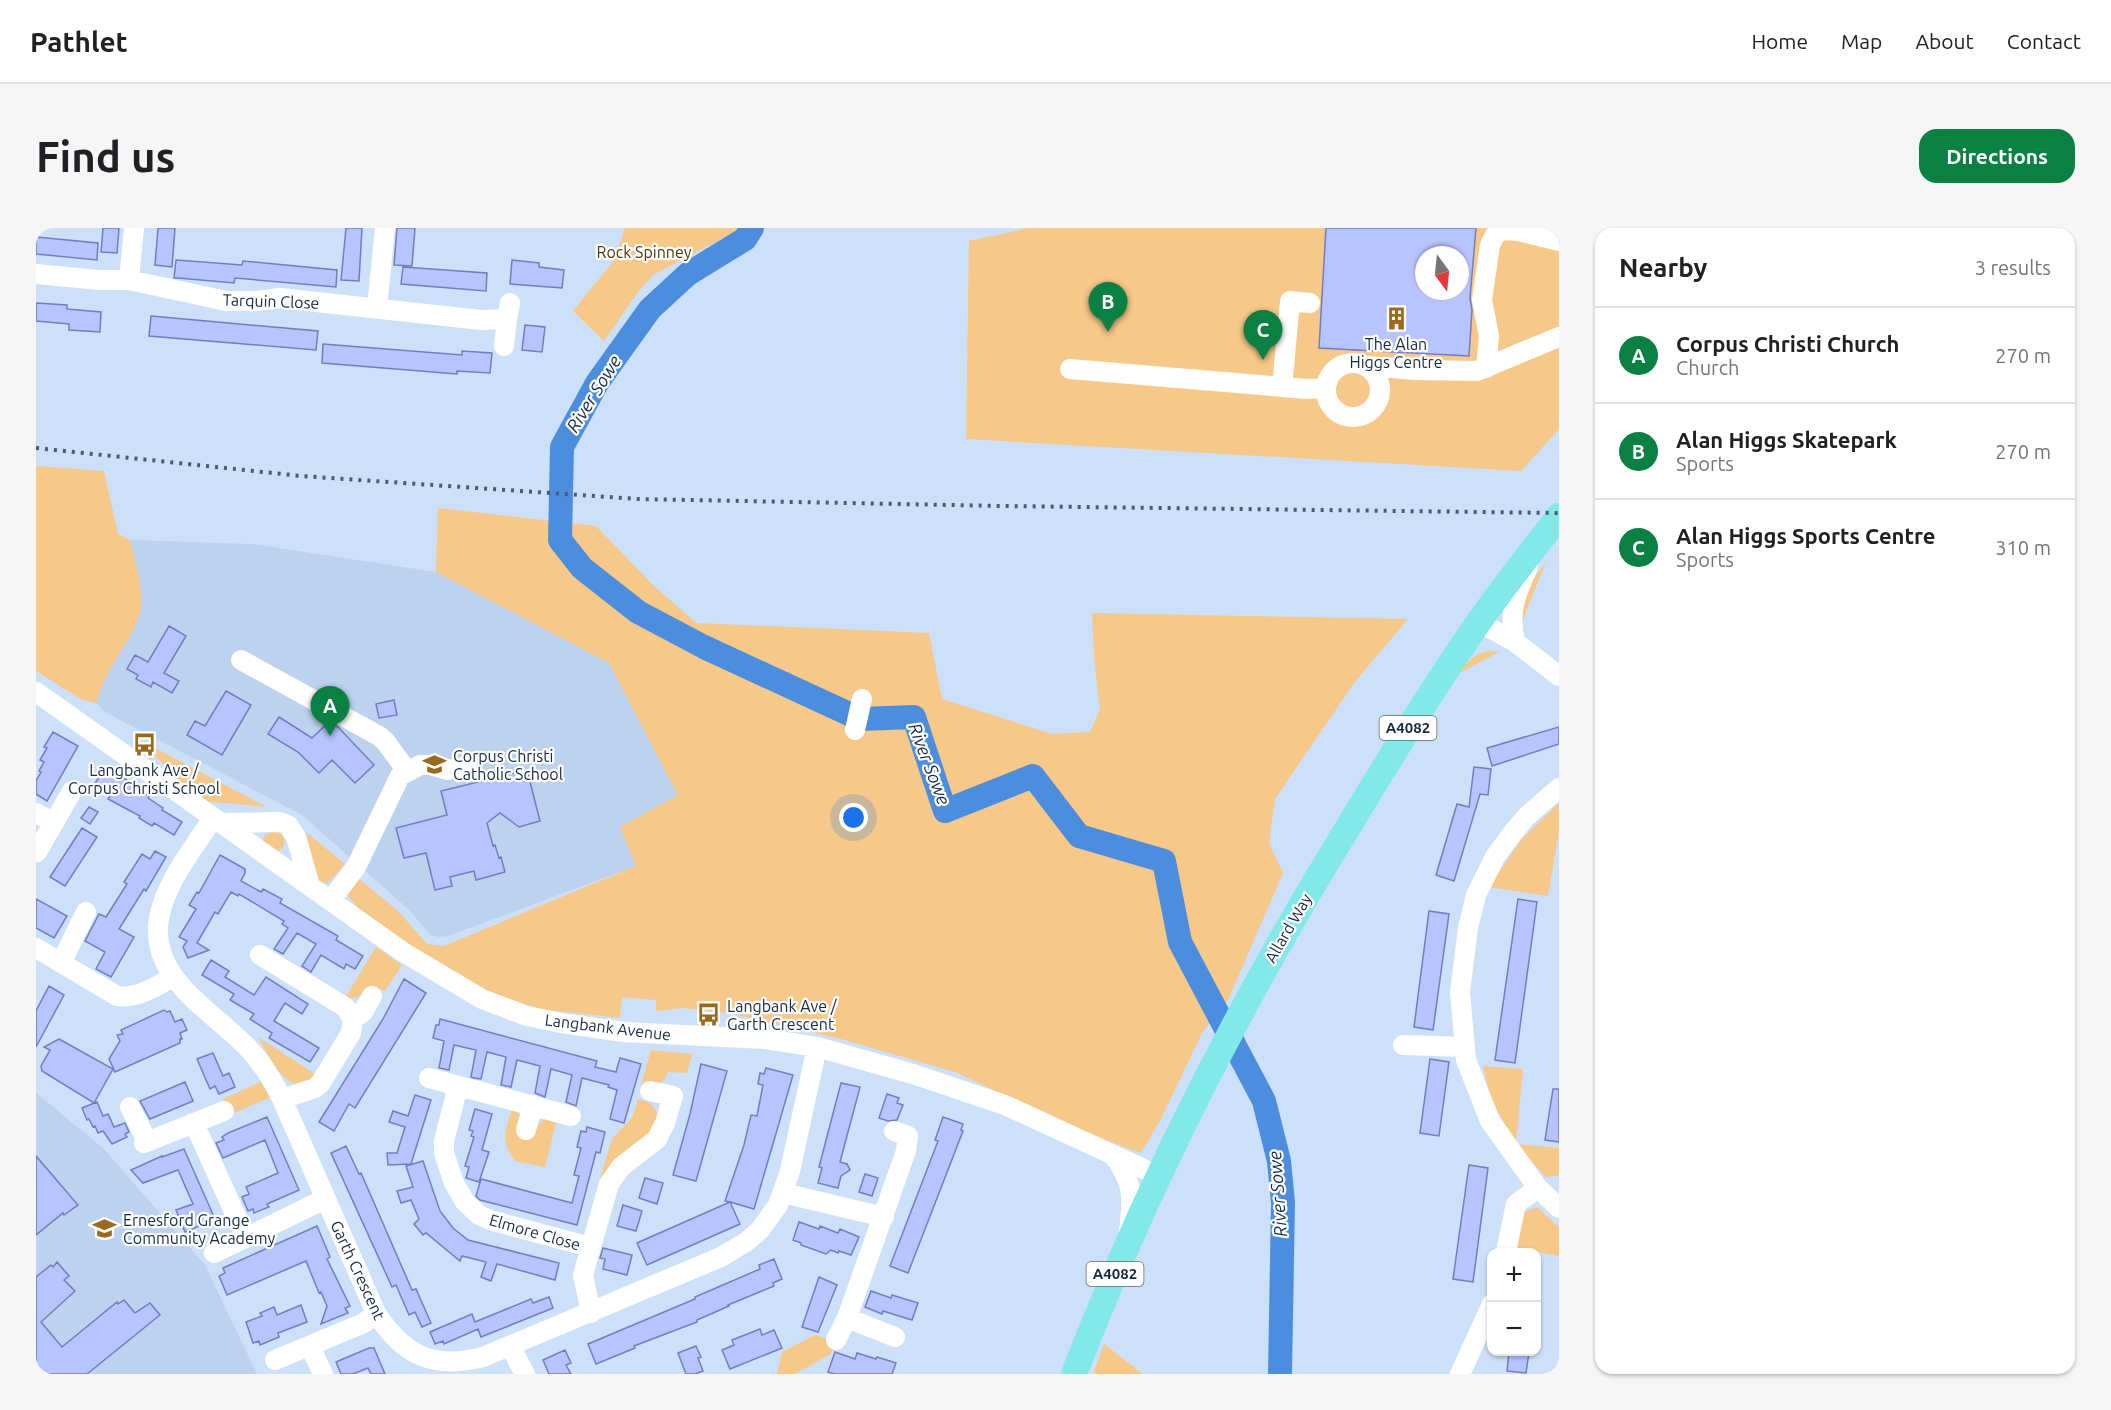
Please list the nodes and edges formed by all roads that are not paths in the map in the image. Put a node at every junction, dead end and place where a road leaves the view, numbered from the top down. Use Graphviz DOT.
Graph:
graph roads {
  1 [pos="134,228"];
  2 [pos="385,228"];
  3 [pos="1495,231"];
  4 [pos="1559,241"];
  5 [pos="36,274"];
  6 [pos="129,280"];
  7 [pos="1310,303"];
  8 [pos="377,308"];
  9 [pos="1559,337"];
  10 [pos="504,346"];
  11 [pos="1366,366"];
  12 [pos="1486,368"];
  13 [pos="1070,369"];
  14 [pos="1416,370"];
  15 [pos="1282,387"];
  16 [pos="1326,388"];
  17 [pos="1380,391"];
  18 [pos="1559,516"];
  19 [pos="1542,537"];
  20 [pos="1479,622"];
  21 [pos="1515,642"];
  22 [pos="241,660"];
  23 [pos="1559,676"];
  24 [pos="36,692"];
  25 [pos="862,699"];
  26 [pos="855,730"];
  27 [pos="467,766"];
  28 [pos="407,771"];
  29 [pos="1559,788"];
  30 [pos="72,791"];
  31 [pos="45,817"];
  32 [pos="217,821"];
  33 [pos="37,852"];
  34 [pos="310,886"];
  35 [pos="331,900"];
  36 [pos="86,912"];
  37 [pos="36,948"];
  38 [pos="260,955"];
  39 [pos="61,963"];
  40 [pos="171,972"];
  41 [pos="372,996"];
  42 [pos="353,1019"];
  43 [pos="1403,1045"];
  44 [pos="817,1047"];
  45 [pos="1465,1047"];
  46 [pos="429,1078"];
  47 [pos="458,1086"];
  48 [pos="650,1091"];
  49 [pos="282,1099"];
  50 [pos="533,1105"];
  51 [pos="130,1107"];
  52 [pos="224,1111"];
  53 [pos="571,1116"];
  54 [pos="194,1123"];
  55 [pos="526,1130"];
  56 [pos="907,1132"];
  57 [pos="1114,1156"];
  58 [pos="1159,1176"];
  59 [pos="1538,1188"];
  60 [pos="783,1193"];
  61 [pos="325,1199"];
  62 [pos="1558,1205"];
  63 [pos="884,1217"];
  64 [pos="246,1238"];
  65 [pos="590,1247"];
  66 [pos="1126,1247"];
  67 [pos="1507,1248"];
  68 [pos="214,1253"];
  69 [pos="376,1313"];
  70 [pos="591,1313"];
  71 [pos="1487,1315"];
  72 [pos="847,1318"];
  73 [pos="896,1337"];
  74 [pos="836,1340"];
  75 [pos="310,1346"];
  76 [pos="510,1346"];
  77 [pos="274,1360"];
  78 [pos="1466,1372"];
  79 [pos="323,1374"];
  80 [pos="525,1374"];
  81 [pos="1074,1374"];
  1 -- 6 [label="street"];
  2 -- 8 [label="street"];
  3 -- 4 [label="street"];
  3 -- 12 [label="street"];
  5 -- 6 [label="street, Tarquin Close"];
  6 -- 8 [label="street, Tarquin Close"];
  7 -- 15 [label="street"];
  8 -- 10 [label="street, Tarquin Close"];
  9 -- 12 [label="street"];
  11 -- 14 [label="street"];
  11 -- 16 [label="street"];
  11 -- 17 [label="street"];
  12 -- 14 [label="street"];
  13 -- 15 [label="street"];
  14 -- 17 [label="street"];
  15 -- 16 [label="street"];
  16 -- 17 [label="street"];
  18 -- 19 [label="main road, Allard Way / A4082"];
  19 -- 20 [label="main road, Allard Way / A4082"];
  19 -- 21 [label="street"];
  20 -- 21 [label="street"];
  20 -- 58 [label="main road, Allard Way / A4082"];
  21 -- 23 [label="street"];
  22 -- 28 [label="street"];
  24 -- 32 [label="street, Langbank Avenue"];
  25 -- 26 [label="street"];
  27 -- 28 [label="street"];
  28 -- 35 [label="street"];
  29 -- 45 [label="street"];
  30 -- 31 [label="street"];
  31 -- 33 [label="street"];
  32 -- 34 [label="street, Langbank Avenue"];
  32 -- 34 [label="street"];
  32 -- 40 [label="street, Garth Crescent"];
  34 -- 35 [label="street, Langbank Avenue"];
  35 -- 44 [label="street, Langbank Avenue"];
  36 -- 39 [label="street"];
  37 -- 39 [label="street"];
  38 -- 42 [label="street"];
  39 -- 40 [label="street"];
  40 -- 49 [label="street, Garth Crescent"];
  41 -- 42 [label="street"];
  42 -- 49 [label="street"];
  43 -- 45 [label="street"];
  44 -- 57 [label="street, Langbank Avenue"];
  44 -- 60 [label="street, Garth Crescent"];
  45 -- 59 [label="street"];
  46 -- 47 [label="street"];
  47 -- 50 [label="street"];
  47 -- 65 [label="street, Elmore Close"];
  48 -- 65 [label="street"];
  49 -- 61 [label="street, Garth Crescent"];
  50 -- 53 [label="street"];
  50 -- 55 [label="street"];
  51 -- 54 [label="street"];
  52 -- 54 [label="street"];
  54 -- 64 [label="street"];
  56 -- 63 [label="street"];
  57 -- 58 [label="street, Langbank Avenue"];
  57 -- 66 [label="street"];
  58 -- 66 [label="main road, Allard Way / A4082"];
  59 -- 62 [label="street"];
  59 -- 67 [label="street"];
  60 -- 63 [label="street"];
  60 -- 70 [label="street, Garth Crescent"];
  61 -- 64 [label="street"];
  61 -- 69 [label="street, Garth Crescent"];
  63 -- 72 [label="street"];
  64 -- 68 [label="street"];
  65 -- 70 [label="street"];
  66 -- 81 [label="main road, Allard Way / A4082"];
  69 -- 75 [label="street"];
  69 -- 76 [label="street, Garth Crescent"];
  70 -- 76 [label="street, Garth Crescent"];
  71 -- 78 [label="street"];
  72 -- 73 [label="street"];
  72 -- 74 [label="street"];
  75 -- 77 [label="street"];
  75 -- 79 [label="street"];
  76 -- 80 [label="street"];
}
